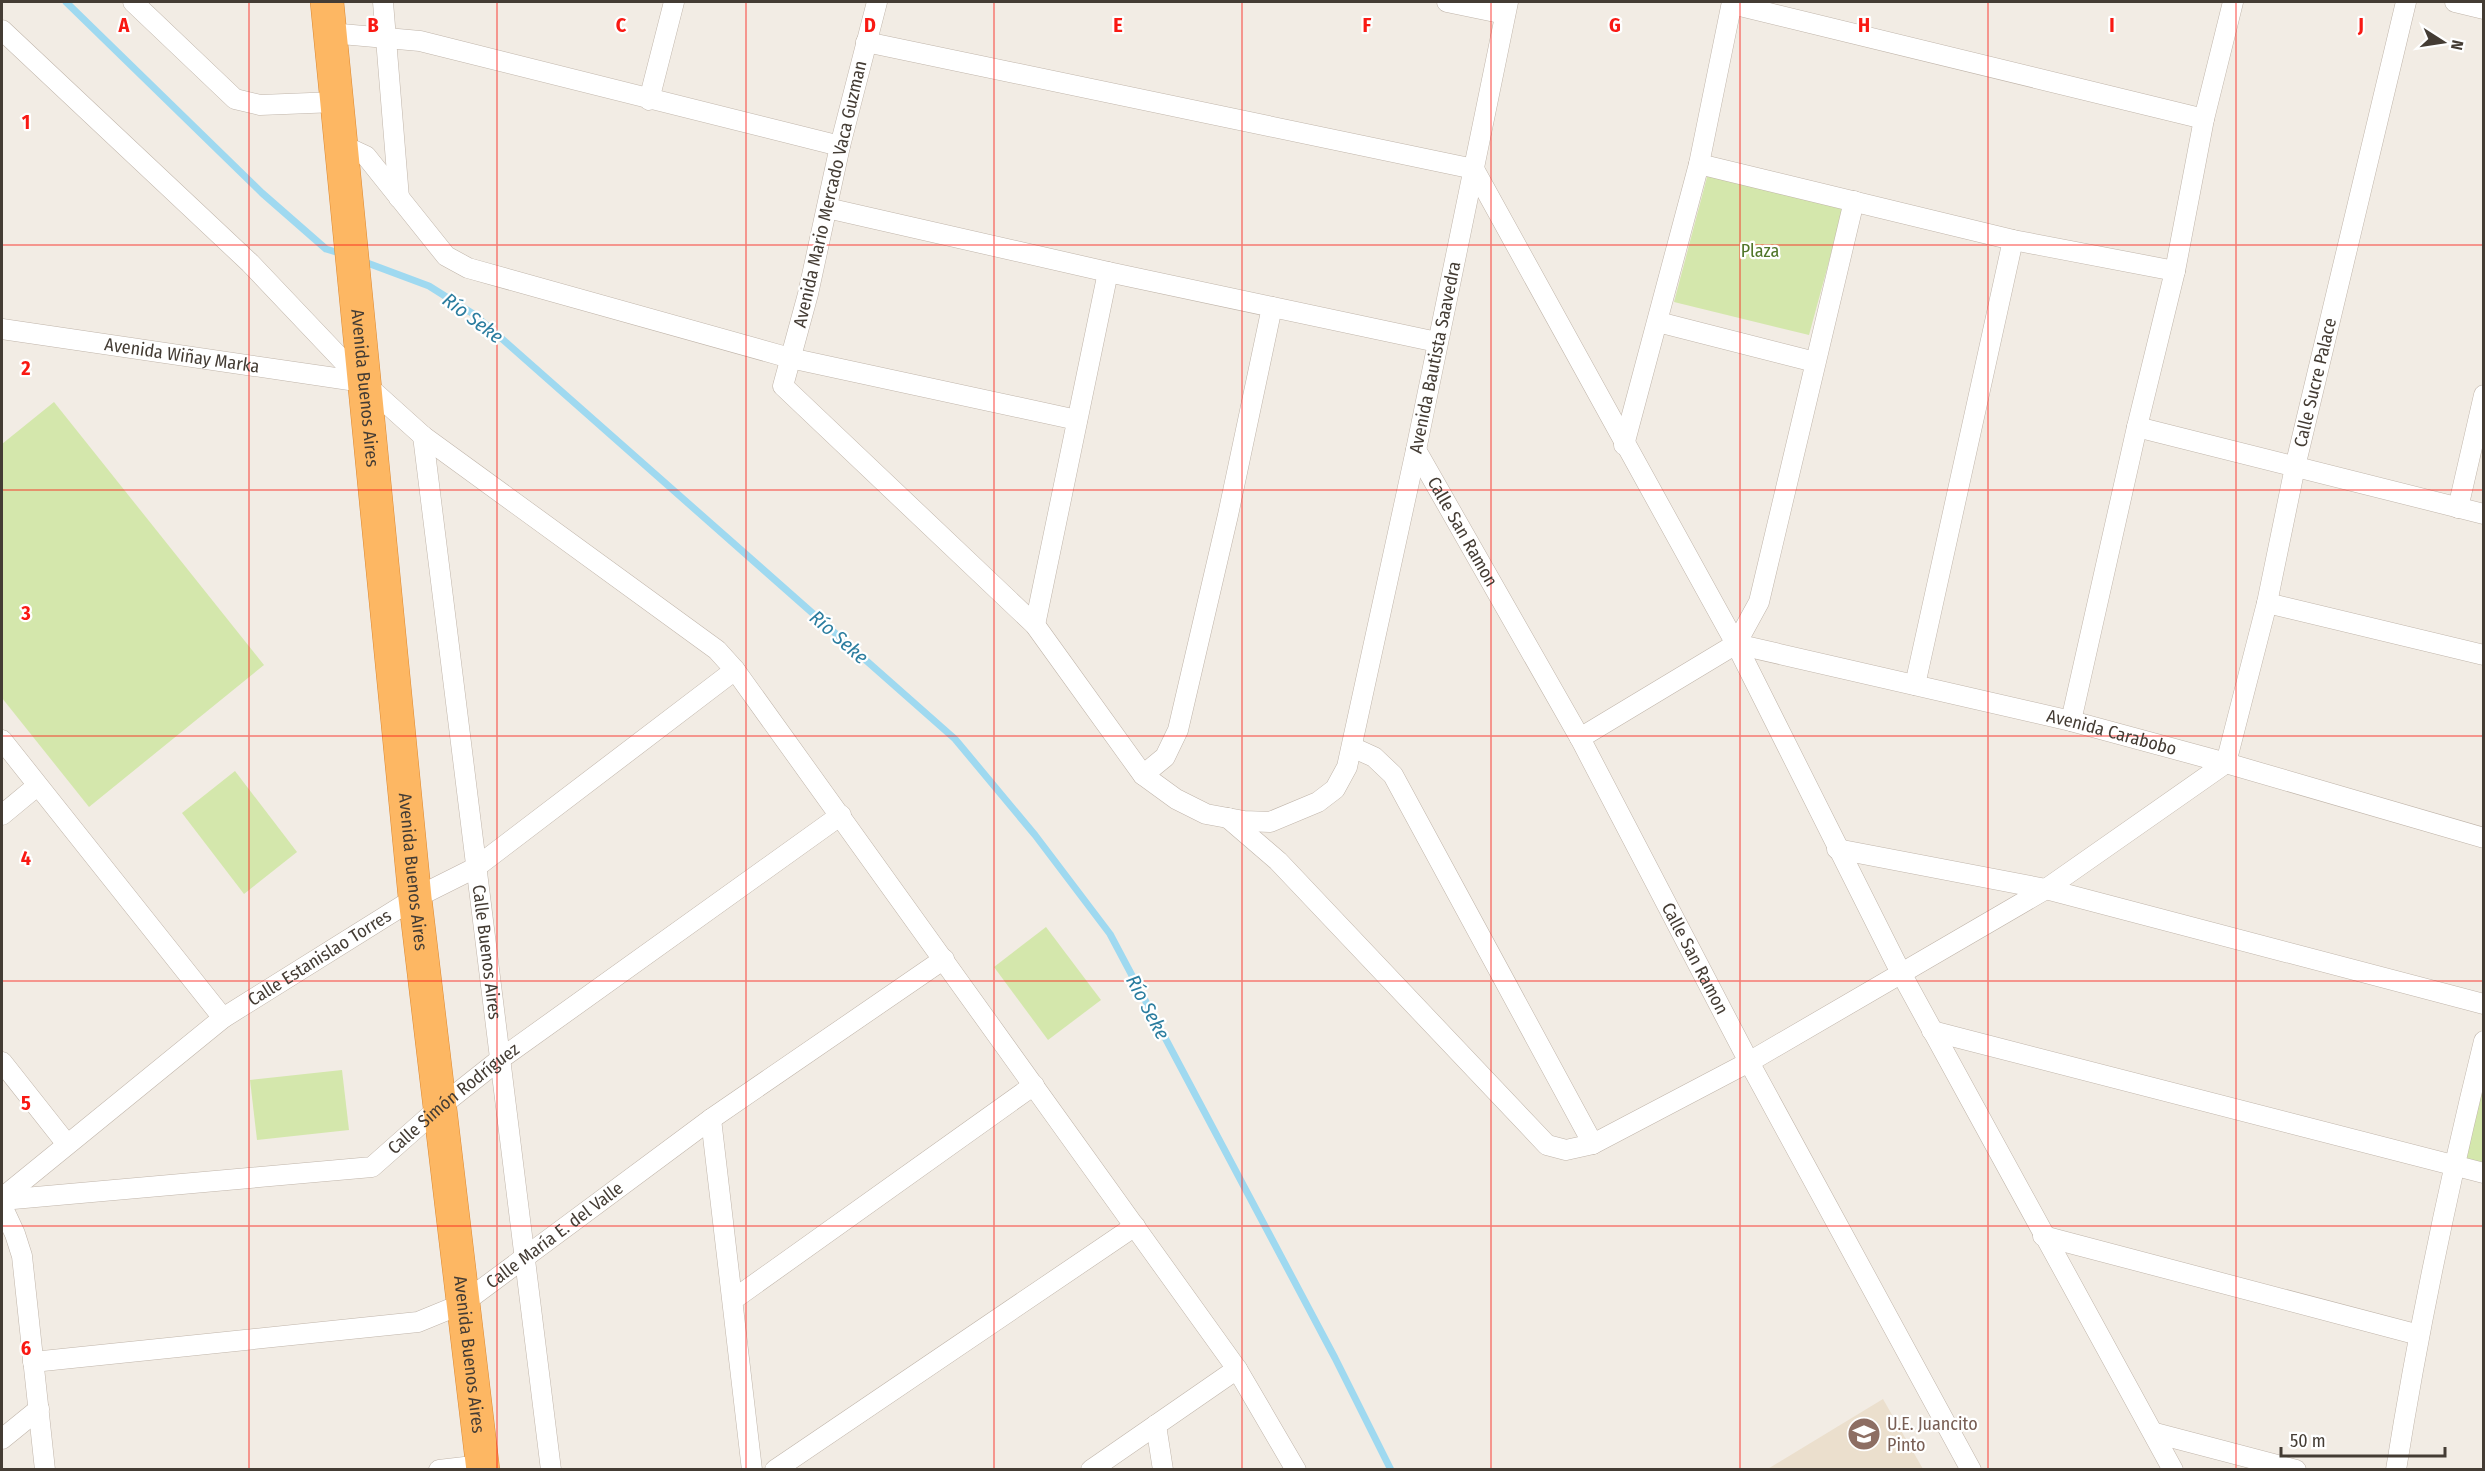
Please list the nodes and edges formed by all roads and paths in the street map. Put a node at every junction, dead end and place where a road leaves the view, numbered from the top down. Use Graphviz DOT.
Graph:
graph roads {
  1 [pos="133,2"];
  2 [pos="327,2"];
  3 [pos="383,2"];
  4 [pos="674,2"];
  5 [pos="877,2"];
  6 [pos="1448,2"];
  7 [pos="2233,2"];
  8 [pos="2406,2"];
  9 [pos="2455,2"];
  10 [pos="1732,3"];
  11 [pos="1506,8"];
  12 [pos="2484,9"];
  13 [pos="2,30"];
  14 [pos="330,33"];
  15 [pos="387,39"];
  16 [pos="866,42"];
  17 [pos="649,100"];
  18 [pos="336,102"];
  19 [pos="2204,119"];
  20 [pos="840,146"];
  21 [pos="341,159"];
  22 [pos="1699,164"];
  23 [pos="1474,169"];
  24 [pos="399,198"];
  25 [pos="1854,201"];
  26 [pos="827,208"];
  27 [pos="2013,240"];
  28 [pos="2175,271"];
  29 [pos="1108,272"];
  30 [pos="1272,307"];
  31 [pos="1658,322"];
  32 [pos="2,329"];
  33 [pos="1437,342"];
  34 [pos="790,358"];
  35 [pos="1815,362"];
  36 [pos="363,382"];
  37 [pos="783,386"];
  38 [pos="2484,395"];
  39 [pos="1077,420"];
  40 [pos="2137,427"];
  41 [pos="423,436"];
  42 [pos="1624,445"];
  43 [pos="1416,450"];
  44 [pos="2295,467"];
  45 [pos="2458,508"];
  46 [pos="2484,514"];
  47 [pos="2267,603"];
  48 [pos="1035,625"];
  49 [pos="1736,644"];
  50 [pos="2484,655"];
  51 [pos="735,669"];
  52 [pos="1915,685"];
  53 [pos="2071,721"];
  54 [pos="1580,738"];
  55 [pos="2,740"];
  56 [pos="1353,747"];
  57 [pos="2226,763"];
  58 [pos="1143,775"];
  59 [pos="37,786"];
  60 [pos="2,815"];
  61 [pos="841,815"];
  62 [pos="1228,818"];
  63 [pos="2484,838"];
  64 [pos="1837,849"];
  65 [pos="475,868"];
  66 [pos="2046,889"];
  67 [pos="415,898"];
  68 [pos="944,959"];
  69 [pos="1901,973"];
  70 [pos="2484,1004"];
  71 [pos="223,1018"];
  72 [pos="1932,1031"];
  73 [pos="2484,1041"];
  74 [pos="499,1060"];
  75 [pos="2,1062"];
  76 [pos="1749,1062"];
  77 [pos="1034,1085"];
  78 [pos="441,1106"];
  79 [pos="711,1119"];
  80 [pos="66,1143"];
  81 [pos="1593,1144"];
  82 [pos="2454,1165"];
  83 [pos="2484,1173"];
  84 [pos="2,1199"];
  85 [pos="2,1206"];
  86 [pos="1135,1226"];
  87 [pos="2043,1236"];
  88 [pos="524,1256"];
  89 [pos="734,1299"];
  90 [pos="462,1304"];
  91 [pos="2419,1335"];
  92 [pos="33,1362"];
  93 [pos="1237,1369"];
  94 [pos="39,1409"];
  95 [pos="1156,1425"];
  96 [pos="2154,1433"];
  97 [pos="2,1439"];
  98 [pos="482,1467"];
  99 [pos="45,1470"];
  100 [pos="439,1470"];
  101 [pos="551,1470"];
  102 [pos="752,1470"];
  103 [pos="775,1470"];
  104 [pos="1091,1470"];
  105 [pos="1163,1470"];
  106 [pos="1296,1470"];
  107 [pos="1971,1470"];
  108 [pos="2173,1470"];
  109 [pos="2295,1470"];
  110 [pos="2396,1470"];
  1 -- 18 [label="street"];
  2 -- 14 [label="highway"];
  3 -- 15 [label="street"];
  4 -- 17 [label="street"];
  5 -- 16 [label="street, Avenida Mario Mercado Vaca Guzman"];
  6 -- 11 [label="street"];
  7 -- 19 [label="street"];
  8 -- 44 [label="street, Calle Sucre Palace"];
  9 -- 12 [label="street"];
  10 -- 19 [label="street"];
  10 -- 22 [label="street"];
  11 -- 23 [label="street, Avenida Bautista Saavedra"];
  13 -- 36 [label="street"];
  14 -- 15 [label="street"];
  14 -- 18 [label="highway"];
  15 -- 17 [label="street"];
  15 -- 24 [label="street"];
  16 -- 20 [label="street, Avenida Mario Mercado Vaca Guzman"];
  16 -- 23 [label="street"];
  17 -- 20 [label="street"];
  18 -- 21 [label="highway"];
  19 -- 28 [label="street"];
  20 -- 26 [label="street, Avenida Mario Mercado Vaca Guzman"];
  21 -- 24 [label="street"];
  21 -- 36 [label="highway, Avenida Buenos Aires"];
  22 -- 25 [label="street"];
  22 -- 31 [label="street"];
  23 -- 33 [label="street, Avenida Bautista Saavedra"];
  23 -- 42 [label="street"];
  24 -- 34 [label="street"];
  25 -- 27 [label="street"];
  25 -- 35 [label="street"];
  26 -- 29 [label="street"];
  26 -- 34 [label="street, Avenida Mario Mercado Vaca Guzman"];
  27 -- 28 [label="street"];
  27 -- 52 [label="street"];
  28 -- 40 [label="street"];
  29 -- 30 [label="street"];
  29 -- 39 [label="street"];
  30 -- 33 [label="street"];
  30 -- 58 [label="street"];
  31 -- 35 [label="street"];
  31 -- 42 [label="street"];
  32 -- 36 [label="street, Avenida Wiñay Marka"];
  33 -- 43 [label="street, Avenida Bautista Saavedra"];
  34 -- 37 [label="street, Avenida Mario Mercado Vaca Guzman"];
  34 -- 39 [label="street"];
  35 -- 49 [label="street"];
  36 -- 41 [label="street"];
  36 -- 67 [label="highway, Avenida Buenos Aires"];
  37 -- 48 [label="street, Avenida Bautista Saavedra"];
  38 -- 45 [label="street"];
  39 -- 48 [label="street"];
  40 -- 44 [label="street"];
  40 -- 53 [label="street"];
  41 -- 51 [label="street"];
  41 -- 65 [label="street, Calle Buenos Aires"];
  42 -- 49 [label="street"];
  43 -- 54 [label="street, Calle San Ramon"];
  43 -- 56 [label="street, Avenida Bautista Saavedra"];
  44 -- 45 [label="street"];
  44 -- 47 [label="street, Calle Sucre Palace"];
  45 -- 46 [label="street"];
  47 -- 50 [label="street"];
  47 -- 57 [label="street, Calle Sucre Palace"];
  48 -- 58 [label="street, Avenida Bautista Saavedra"];
  49 -- 52 [label="street, Avenida Carabobo"];
  49 -- 54 [label="street"];
  49 -- 64 [label="street"];
  51 -- 61 [label="street"];
  51 -- 65 [label="street, Calle Estanislao Torres"];
  52 -- 53 [label="street, Avenida Carabobo"];
  53 -- 57 [label="street, Avenida Carabobo"];
  54 -- 76 [label="street, Calle San Ramon"];
  55 -- 59 [label="street"];
  56 -- 62 [label="street, Avenida Bautista Saavedra"];
  56 -- 81 [label="street"];
  57 -- 63 [label="street, Avenida Carabobo"];
  57 -- 66 [label="street"];
  58 -- 62 [label="street, Avenida Bautista Saavedra"];
  59 -- 60 [label="street"];
  59 -- 71 [label="street"];
  61 -- 68 [label="street"];
  61 -- 74 [label="street, Calle Simón Rodríguez"];
  62 -- 81 [label="street"];
  64 -- 66 [label="street"];
  64 -- 69 [label="street"];
  65 -- 67 [label="street, Calle Estanislao Torres"];
  65 -- 74 [label="street, Calle Buenos Aires"];
  66 -- 69 [label="street"];
  66 -- 70 [label="street"];
  67 -- 71 [label="street, Calle Estanislao Torres"];
  67 -- 78 [label="highway, Avenida Buenos Aires"];
  68 -- 77 [label="street"];
  68 -- 79 [label="street, Calle María E. del Valle"];
  69 -- 72 [label="street"];
  69 -- 76 [label="street"];
  71 -- 80 [label="street, Calle Estanislao Torres"];
  72 -- 82 [label="street"];
  72 -- 87 [label="street"];
  73 -- 82 [label="street"];
  74 -- 78 [label="street, Calle Simón Rodríguez"];
  74 -- 88 [label="street, Calle Buenos Aires"];
  75 -- 80 [label="street"];
  76 -- 81 [label="street"];
  76 -- 107 [label="street, Calle San Ramon"];
  77 -- 86 [label="street"];
  77 -- 89 [label="street"];
  78 -- 84 [label="street, Calle Simón Rodríguez"];
  78 -- 90 [label="highway, Avenida Buenos Aires"];
  79 -- 88 [label="street, Calle María E. del Valle"];
  79 -- 89 [label="street"];
  80 -- 84 [label="street, Calle Estanislao Torres"];
  82 -- 83 [label="street"];
  82 -- 91 [label="street"];
  85 -- 92 [label="street"];
  86 -- 93 [label="street"];
  86 -- 103 [label="street"];
  87 -- 91 [label="street"];
  87 -- 96 [label="street"];
  88 -- 90 [label="street, Calle María E. del Valle"];
  88 -- 101 [label="street, Calle Buenos Aires"];
  89 -- 102 [label="street"];
  90 -- 92 [label="street, Calle María E. del Valle"];
  90 -- 98 [label="highway, Avenida Buenos Aires"];
  91 -- 110 [label="street"];
  92 -- 94 [label="street"];
  93 -- 95 [label="street"];
  93 -- 106 [label="street"];
  94 -- 97 [label="street"];
  94 -- 99 [label="street"];
  95 -- 104 [label="street"];
  95 -- 105 [label="street"];
  96 -- 108 [label="street"];
  96 -- 109 [label="street"];
  98 -- 100 [label="street"];
}
